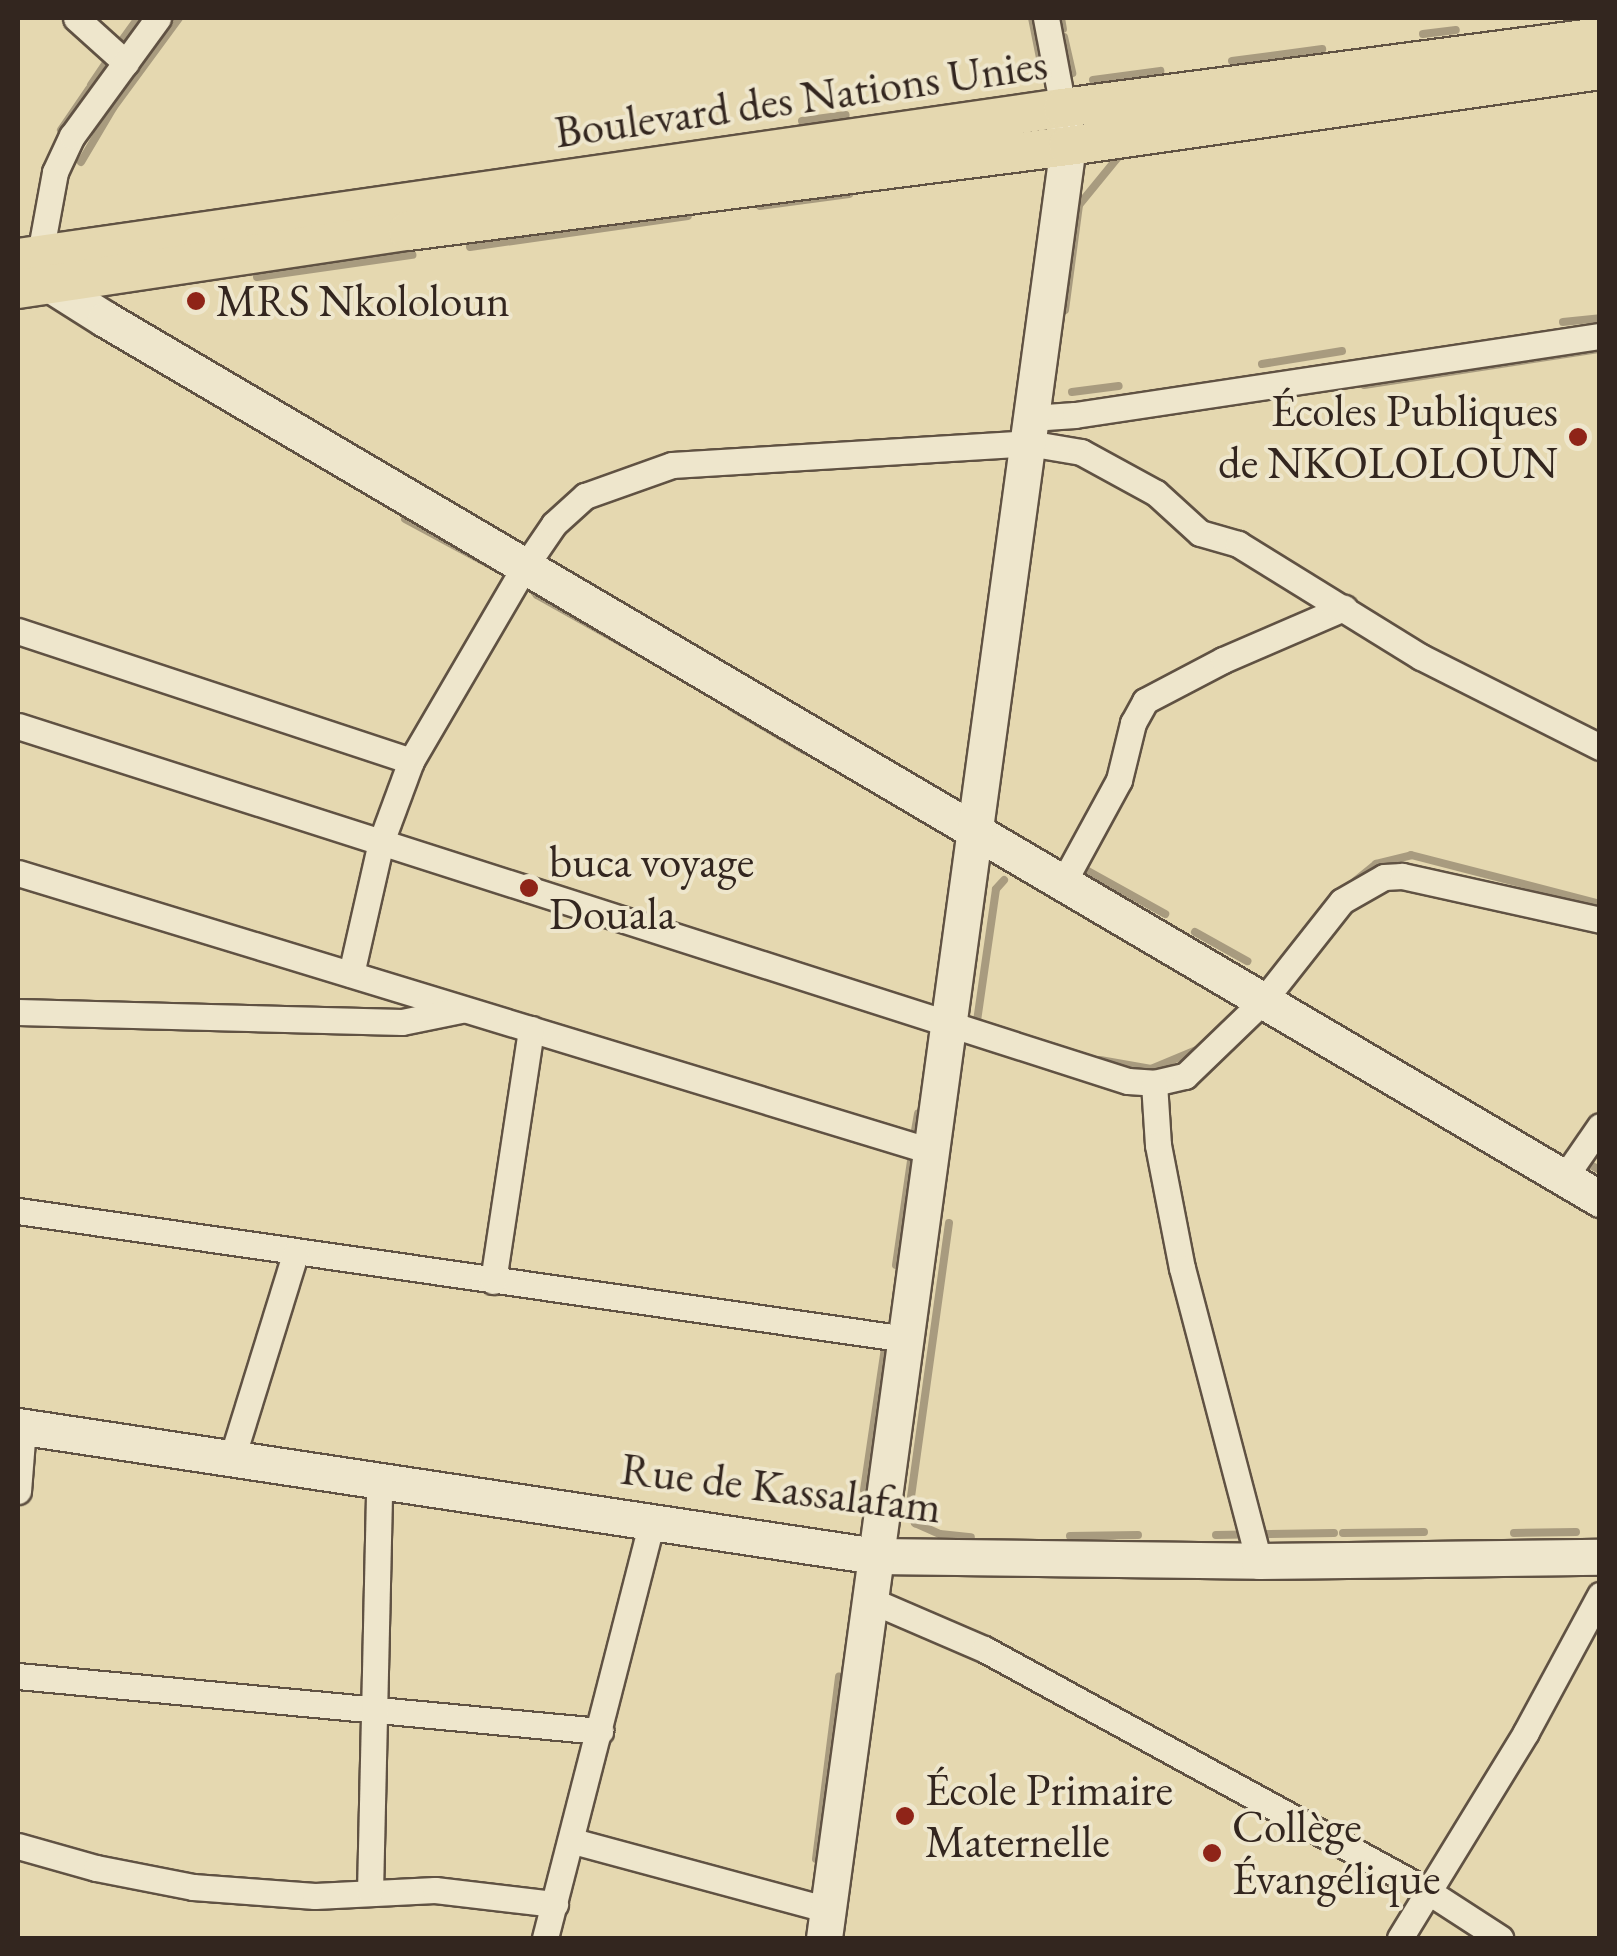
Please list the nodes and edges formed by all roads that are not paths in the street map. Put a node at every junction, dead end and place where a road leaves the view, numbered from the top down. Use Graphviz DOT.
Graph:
graph roads {
  1 [pos="76,18"];
  2 [pos="158,18"];
  3 [pos="1046,18"];
  4 [pos="1600,37"];
  5 [pos="126,63"];
  6 [pos="1600,70"];
  7 [pos="1063,108"];
  8 [pos="1068,146"];
  9 [pos="257,239"];
  10 [pos="31,272"];
  11 [pos="1600,336"];
  12 [pos="1030,431"];
  13 [pos="524,568"];
  14 [pos="1344,608"];
  15 [pos="18,631"];
  16 [pos="18,726"];
  17 [pos="1600,748"];
  18 [pos="411,761"];
  19 [pos="975,830"];
  20 [pos="381,842"];
  21 [pos="18,873"];
  22 [pos="1064,881"];
  23 [pos="1600,920"];
  24 [pos="351,974"];
  25 [pos="1263,1001"];
  26 [pos="465,1009"];
  27 [pos="18,1012"];
  28 [pos="949,1024"];
  29 [pos="531,1029"];
  30 [pos="1154,1083"];
  31 [pos="1600,1126"];
  32 [pos="931,1151"];
  33 [pos="1564,1178"];
  34 [pos="1600,1199"];
  35 [pos="18,1211"];
  36 [pos="295,1254"];
  37 [pos="493,1282"];
  38 [pos="906,1339"];
  39 [pos="20,1426"];
  40 [pos="232,1458"];
  41 [pos="379,1480"];
  42 [pos="18,1490"];
  43 [pos="652,1522"];
  44 [pos="876,1556"];
  45 [pos="1600,1557"];
  46 [pos="1259,1561"];
  47 [pos="1600,1594"];
  48 [pos="870,1600"];
  49 [pos="18,1676"];
  50 [pos="373,1709"];
  51 [pos="600,1731"];
  52 [pos="573,1841"];
  53 [pos="18,1846"];
  54 [pos="370,1892"];
  55 [pos="1429,1892"];
  56 [pos="555,1904"];
  57 [pos="826,1924"];
  58 [pos="544,1938"];
  59 [pos="1400,1938"];
  60 [pos="1500,1938"];
  1 -- 5 [label="street"];
  2 -- 5 [label="street"];
  3 -- 7 [label="street"];
  4 -- 7 [label="main road, Boulevard des Nations Unies"];
  5 -- 10 [label="street"];
  6 -- 8 [label="main road, Boulevard des Nations Unies"];
  7 -- 8 [label="street"];
  7 -- 9 [label="main road, Boulevard des Nations Unies"];
  8 -- 9 [label="main road, Boulevard des Nations Unies"];
  8 -- 12 [label="street"];
  9 -- 10 [label="main road, Boulevard des Nations Unies"];
  10 -- 13 [label="street"];
  11 -- 12 [label="street"];
  12 -- 13 [label="street"];
  12 -- 14 [label="street"];
  12 -- 19 [label="street"];
  13 -- 18 [label="street"];
  13 -- 19 [label="street"];
  14 -- 17 [label="street"];
  14 -- 22 [label="street"];
  15 -- 18 [label="street"];
  16 -- 20 [label="street"];
  18 -- 20 [label="street"];
  19 -- 22 [label="street"];
  19 -- 28 [label="street"];
  20 -- 24 [label="street"];
  20 -- 28 [label="street"];
  21 -- 24 [label="street"];
  22 -- 25 [label="street"];
  23 -- 25 [label="street"];
  24 -- 26 [label="street"];
  25 -- 30 [label="street"];
  25 -- 33 [label="street"];
  26 -- 27 [label="street"];
  26 -- 29 [label="street"];
  28 -- 30 [label="street"];
  28 -- 32 [label="street"];
  29 -- 32 [label="street"];
  29 -- 37 [label="street"];
  30 -- 46 [label="street"];
  31 -- 33 [label="street"];
  32 -- 38 [label="street"];
  33 -- 34 [label="street"];
  35 -- 36 [label="street"];
  36 -- 37 [label="street"];
  36 -- 40 [label="street"];
  37 -- 38 [label="street"];
  38 -- 44 [label="street"];
  39 -- 40 [label="street, Rue de Kassalafam"];
  39 -- 42 [label="street"];
  40 -- 41 [label="street, Rue de Kassalafam"];
  41 -- 43 [label="street, Rue de Kassalafam"];
  41 -- 50 [label="street"];
  43 -- 44 [label="street, Rue de Kassalafam"];
  43 -- 51 [label="street"];
  44 -- 46 [label="street, Rue de Kassalafam"];
  44 -- 48 [label="street"];
  45 -- 46 [label="street, Rue de Kassalafam"];
  47 -- 55 [label="street"];
  48 -- 55 [label="street"];
  48 -- 57 [label="street"];
  49 -- 50 [label="street"];
  50 -- 51 [label="street"];
  50 -- 54 [label="street"];
  51 -- 52 [label="street"];
  52 -- 56 [label="street"];
  52 -- 57 [label="street"];
  53 -- 54 [label="street"];
  54 -- 56 [label="street"];
  55 -- 59 [label="street"];
  55 -- 60 [label="street"];
  56 -- 58 [label="street"];
}
